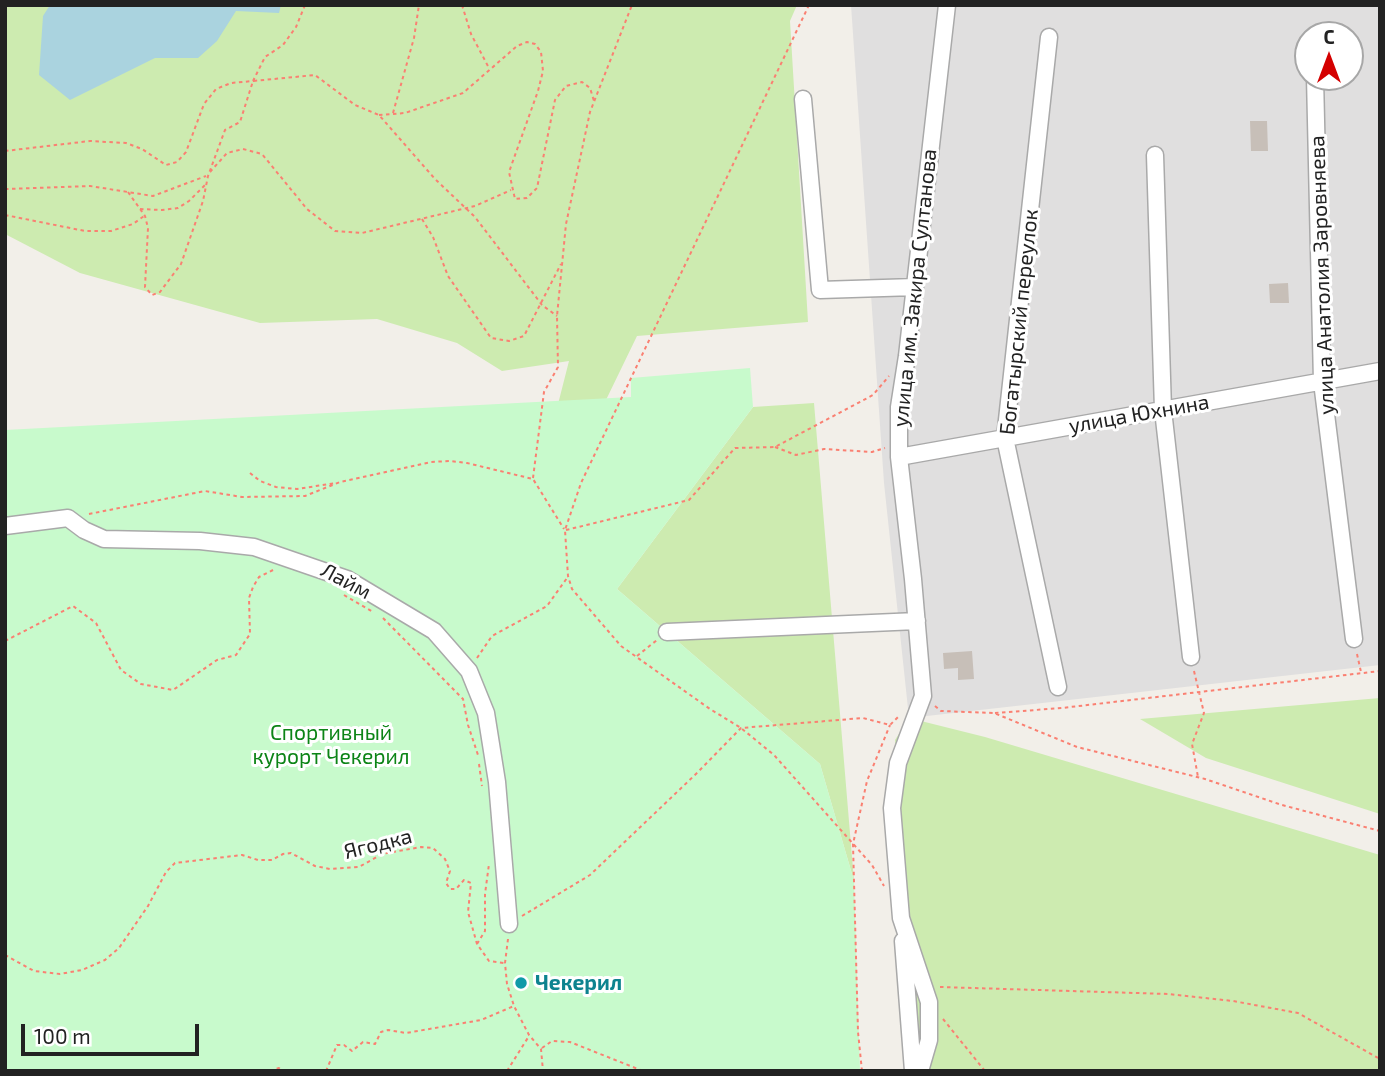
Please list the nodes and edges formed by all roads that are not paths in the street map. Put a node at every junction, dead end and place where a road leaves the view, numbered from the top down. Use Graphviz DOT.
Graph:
graph roads {
  1 [pos="947,5"];
  2 [pos="1049,37"];
  3 [pos="1315,91"];
  4 [pos="803,99"];
  5 [pos="1155,155"];
  6 [pos="915,287"];
  7 [pos="1380,371"];
  8 [pos="1322,382"];
  9 [pos="1163,410"];
  10 [pos="1005,438"];
  11 [pos="899,451"];
  12 [pos="5,526"];
  13 [pos="917,621"];
  14 [pos="667,632"];
  15 [pos="1354,639"];
  16 [pos="1191,657"];
  17 [pos="1058,687"];
  18 [pos="901,918"];
  19 [pos="509,924"];
  20 [pos="913,1071"];
  21 [pos="920,1071"];
  1 -- 6 [label="street, улица им. Закира Султанова"];
  2 -- 10 [label="street, Богатырский переулок"];
  3 -- 8 [label="street, улица Анатолия Заровняева"];
  4 -- 6 [label="street"];
  5 -- 9 [label="street"];
  6 -- 11 [label="street, улица им. Закира Султанова"];
  7 -- 8 [label="street, улица Юхнина"];
  8 -- 9 [label="street, улица Юхнина"];
  8 -- 15 [label="street, улица Анатолия Заровняева"];
  9 -- 10 [label="street, улица Юхнина"];
  9 -- 16 [label="street"];
  10 -- 11 [label="street, улица Юхнина"];
  10 -- 17 [label="street, Богатырский переулок"];
  11 -- 13 [label="street, улица им. Закира Султанова"];
  12 -- 19 [label="street"];
  13 -- 14 [label="street"];
  13 -- 18 [label="street, улица им. Закира Султанова"];
  18 -- 20 [label="street"];
  18 -- 21 [label="street"];
}
